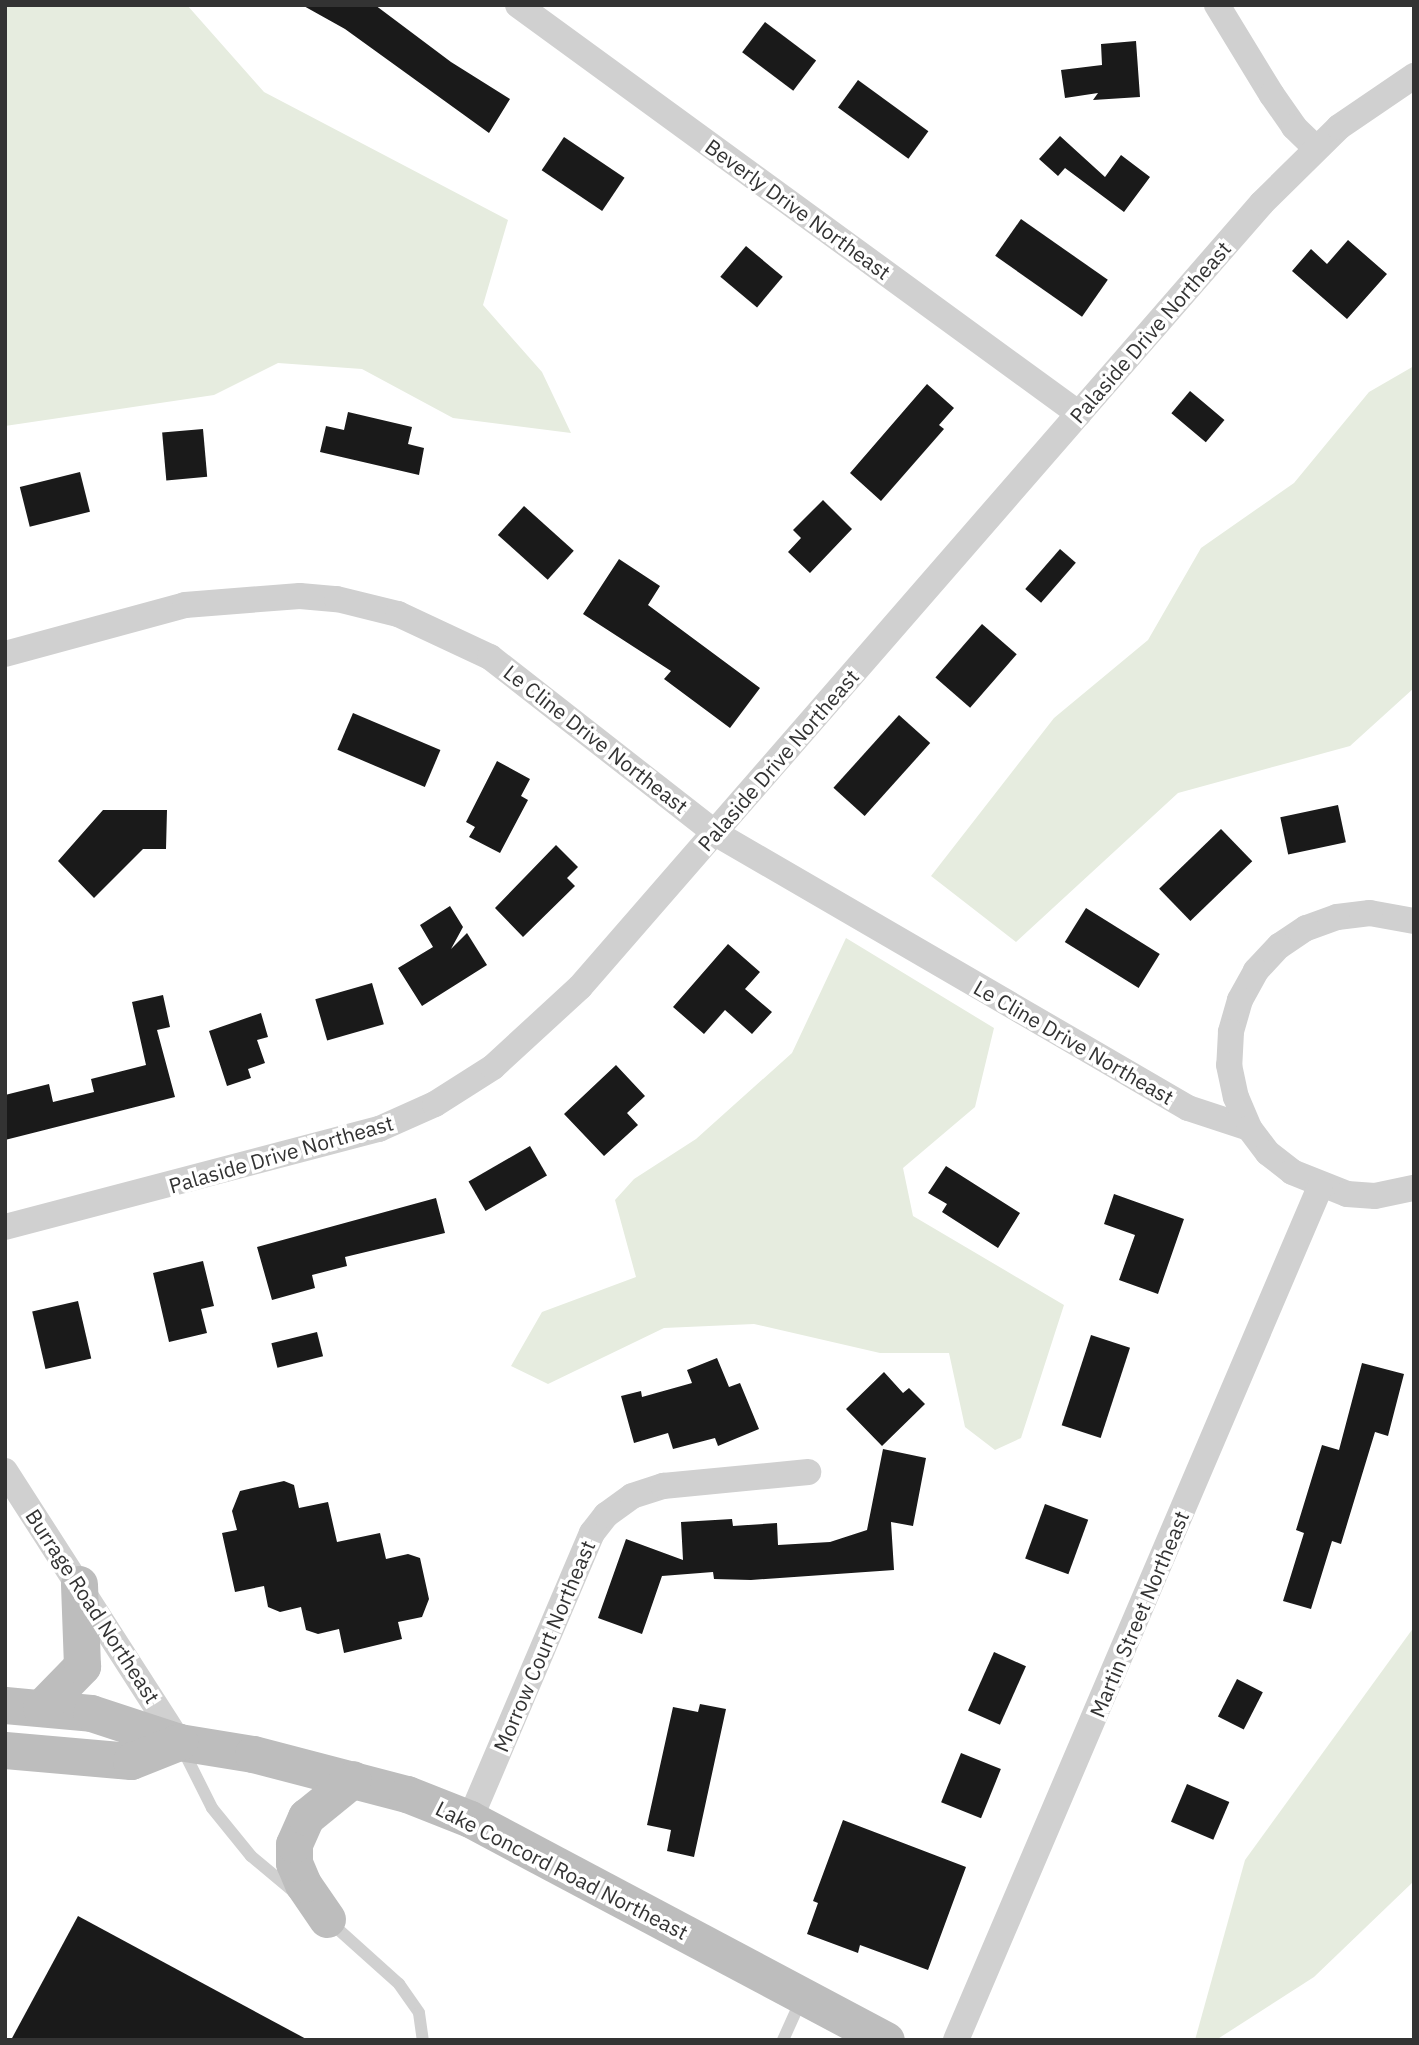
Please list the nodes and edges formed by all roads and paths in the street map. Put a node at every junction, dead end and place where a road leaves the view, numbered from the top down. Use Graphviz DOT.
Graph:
graph roads {
  1 [pos="517,5"];
  2 [pos="1217,5"];
  3 [pos="1414,76"];
  4 [pos="1316,148"];
  5 [pos="1079,414"];
  6 [pos="5,654"];
  7 [pos="715,833"];
  8 [pos="1414,920"];
  9 [pos="1249,1128"];
  10 [pos="1320,1187"];
  11 [pos="1414,1188"];
  12 [pos="5,1227"];
  13 [pos="5,1471"];
  14 [pos="808,1472"];
  15 [pos="79,1584"];
  16 [pos="23,1707"];
  17 [pos="179,1742"];
  18 [pos="5,1750"];
  19 [pos="353,1779"];
  20 [pos="470,1819"];
  21 [pos="327,1919"];
  22 [pos="804,1995"];
  23 [pos="423,2040"];
  24 [pos="783,2040"];
  25 [pos="886,2040"];
  26 [pos="956,2040"];
  1 -- 5 [label="street, Beverly Drive Northeast"];
  2 -- 4 [label="street"];
  3 -- 4 [label="street, Palaside Drive Northeast"];
  4 -- 5 [label="street, Palaside Drive Northeast"];
  5 -- 7 [label="street, Palaside Drive Northeast"];
  6 -- 7 [label="street, Le Cline Drive Northeast"];
  7 -- 9 [label="street, Le Cline Drive Northeast"];
  7 -- 12 [label="street, Palaside Drive Northeast"];
  8 -- 9 [label="street"];
  9 -- 10 [label="street"];
  10 -- 11 [label="street"];
  10 -- 26 [label="street, Martin Street Northeast"];
  13 -- 15 [label="street, Burrage Road Northeast"];
  14 -- 20 [label="street, Morrow Court Northeast"];
  15 -- 16 [label="main road"];
  15 -- 17 [label="street, Burrage Road Northeast"];
  16 -- 17 [label="main road, Lake Concord Road Northeast"];
  17 -- 18 [label="main road"];
  17 -- 19 [label="main road, Lake Concord Road Northeast"];
  17 -- 21 [label="lane"];
  19 -- 20 [label="main road, Lake Concord Road Northeast"];
  19 -- 21 [label="main road"];
  20 -- 22 [label="main road, Lake Concord Road Northeast"];
  21 -- 23 [label="lane"];
  22 -- 24 [label="lane"];
  22 -- 25 [label="main road, Lake Concord Road Northeast"];
}
